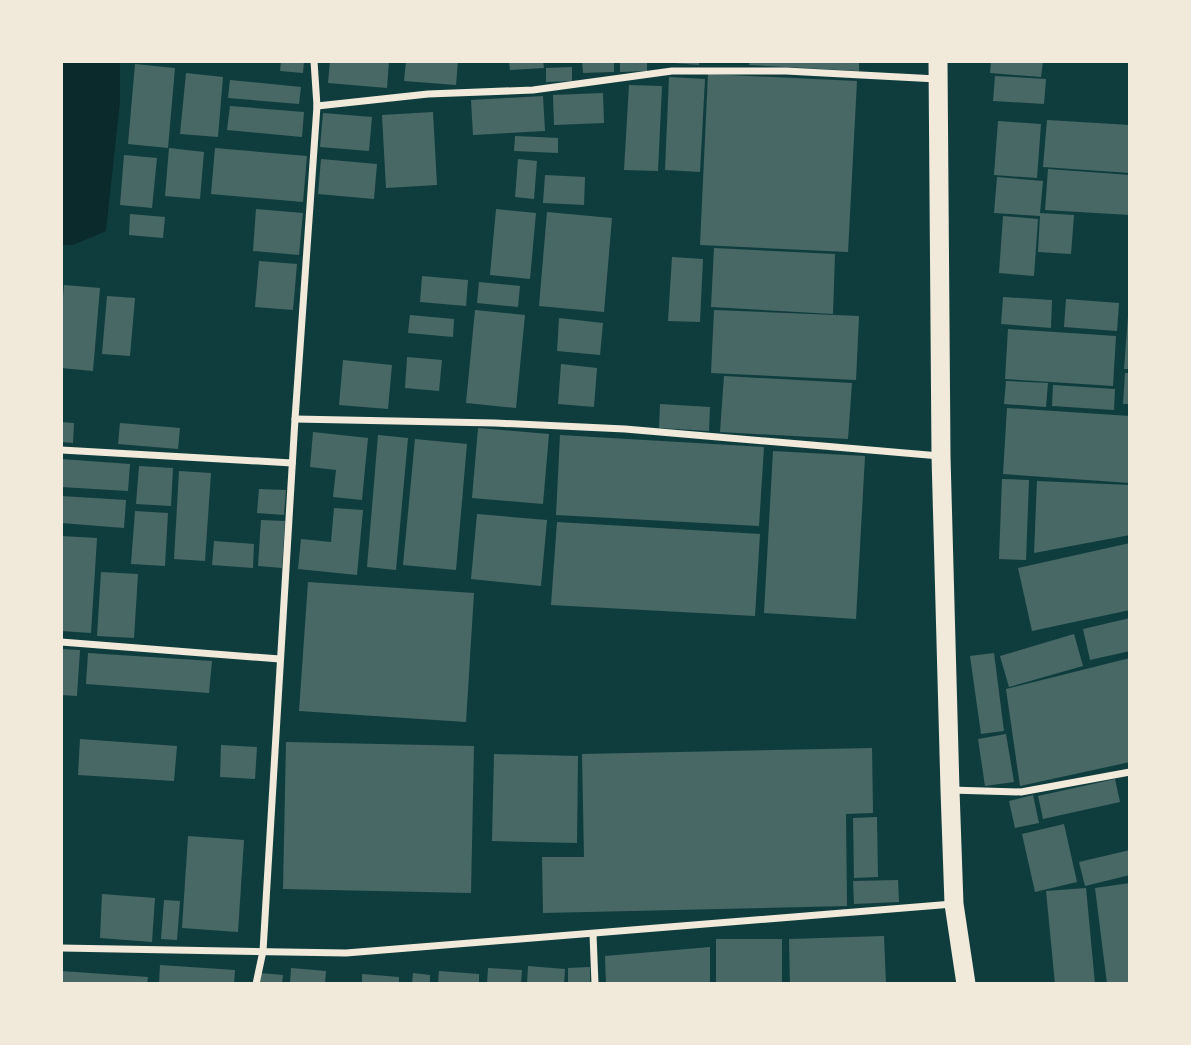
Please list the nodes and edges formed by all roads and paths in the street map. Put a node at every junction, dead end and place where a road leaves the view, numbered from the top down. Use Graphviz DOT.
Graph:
graph roads {
  1 [pos="314,61"];
  2 [pos="937,70"];
  3 [pos="317,106"];
  4 [pos="295,419"];
  5 [pos="61,450"];
  6 [pos="941,456"];
  7 [pos="292,463"];
  8 [pos="61,642"];
  9 [pos="280,659"];
  10 [pos="1130,772"];
  11 [pos="950,790"];
  12 [pos="954,904"];
  13 [pos="593,934"];
  14 [pos="61,948"];
  15 [pos="263,951"];
  16 [pos="256,984"];
  17 [pos="595,984"];
  18 [pos="966,984"];
  1 -- 3 [label="street"];
  2 -- 3 [label="street"];
  2 -- 6 [label="highway"];
  3 -- 4 [label="street"];
  4 -- 6 [label="street"];
  4 -- 7 [label="street"];
  5 -- 7 [label="street"];
  6 -- 11 [label="highway"];
  7 -- 9 [label="street"];
  8 -- 9 [label="street"];
  9 -- 15 [label="street"];
  10 -- 11 [label="street"];
  11 -- 12 [label="highway"];
  12 -- 13 [label="street"];
  12 -- 18 [label="highway"];
  13 -- 15 [label="street"];
  13 -- 17 [label="street"];
  14 -- 15 [label="street"];
  15 -- 16 [label="street"];
}
